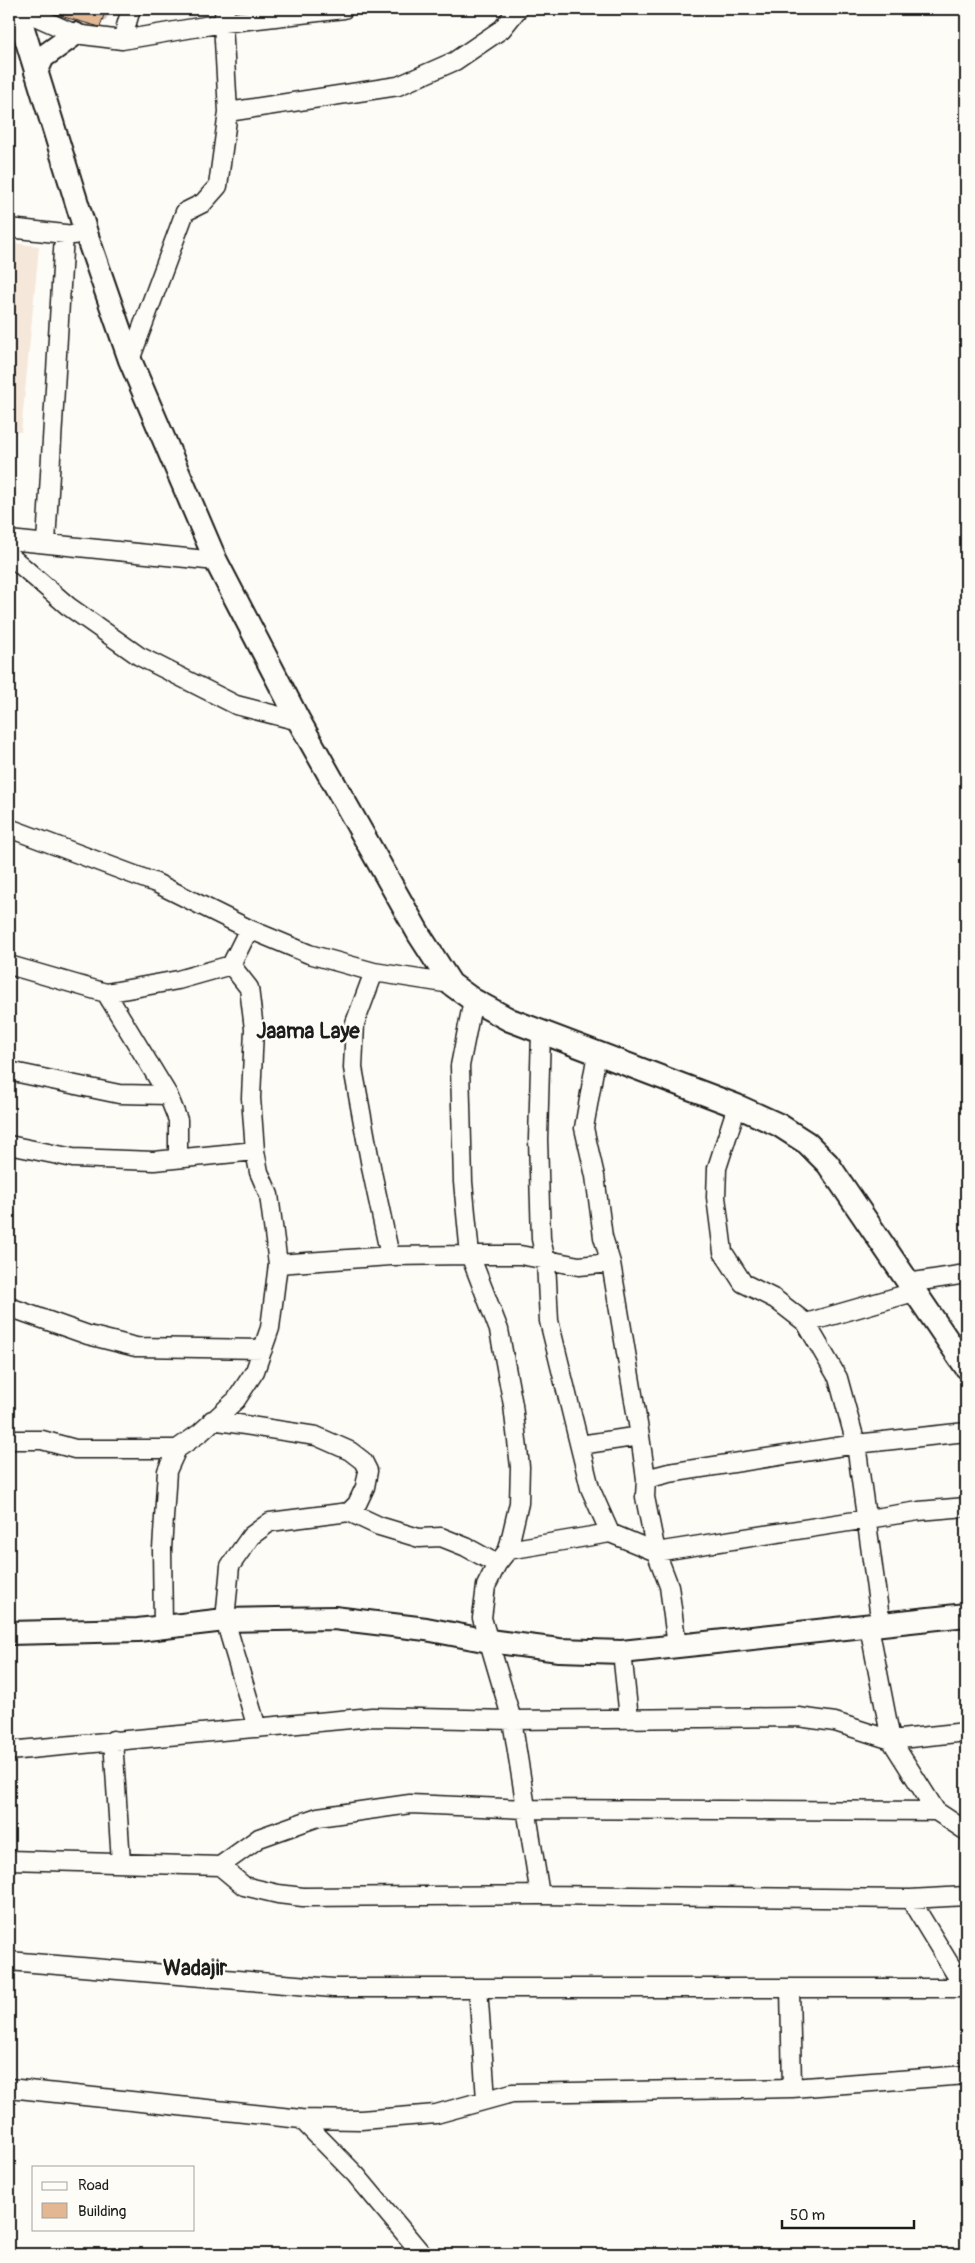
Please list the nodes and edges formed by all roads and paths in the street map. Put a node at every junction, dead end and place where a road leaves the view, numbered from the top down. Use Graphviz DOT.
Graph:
graph roads {
  1 [pos="18,9"];
  2 [pos="131,9"];
  3 [pos="344,9"];
  4 [pos="518,9"];
  5 [pos="224,16"];
  6 [pos="75,34"];
  7 [pos="122,40"];
  8 [pos="36,72"];
  9 [pos="228,112"];
  10 [pos="9,228"];
  11 [pos="64,234"];
  12 [pos="87,236"];
  13 [pos="130,360"];
  14 [pos="9,540"];
  15 [pos="46,543"];
  16 [pos="9,555"];
  17 [pos="216,561"];
  18 [pos="299,721"];
  19 [pos="9,828"];
  20 [pos="248,929"];
  21 [pos="9,965"];
  22 [pos="231,965"];
  23 [pos="374,972"];
  24 [pos="451,984"];
  25 [pos="106,993"];
  26 [pos="473,1000"];
  27 [pos="541,1032"];
  28 [pos="597,1053"];
  29 [pos="9,1071"];
  30 [pos="168,1095"];
  31 [pos="737,1106"];
  32 [pos="9,1145"];
  33 [pos="255,1151"];
  34 [pos="178,1158"];
  35 [pos="470,1255"];
  36 [pos="390,1256"];
  37 [pos="546,1260"];
  38 [pos="610,1263"];
  39 [pos="278,1264"];
  40 [pos="966,1274"];
  41 [pos="911,1288"];
  42 [pos="9,1306"];
  43 [pos="806,1323"];
  44 [pos="263,1349"];
  45 [pos="966,1367"];
  46 [pos="212,1420"];
  47 [pos="966,1432"];
  48 [pos="640,1436"];
  49 [pos="9,1440"];
  50 [pos="856,1444"];
  51 [pos="580,1445"];
  52 [pos="177,1449"];
  53 [pos="646,1480"];
  54 [pos="966,1507"];
  55 [pos="349,1512"];
  56 [pos="867,1520"];
  57 [pos="610,1533"];
  58 [pos="508,1550"];
  59 [pos="656,1552"];
  60 [pos="497,1564"];
  61 [pos="966,1615"];
  62 [pos="225,1620"];
  63 [pos="875,1626"];
  64 [pos="163,1627"];
  65 [pos="9,1634"];
  66 [pos="488,1642"];
  67 [pos="677,1646"];
  68 [pos="622,1652"];
  69 [pos="629,1718"];
  70 [pos="512,1720"];
  71 [pos="257,1728"];
  72 [pos="966,1732"];
  73 [pos="113,1740"];
  74 [pos="891,1740"];
  75 [pos="9,1751"];
  76 [pos="526,1809"];
  77 [pos="936,1811"];
  78 [pos="966,1831"];
  79 [pos="9,1860"];
  80 [pos="120,1862"];
  81 [pos="220,1866"];
  82 [pos="540,1895"];
  83 [pos="966,1896"];
  84 [pos="910,1899"];
  85 [pos="9,1961"];
  86 [pos="478,1988"];
  87 [pos="790,1988"];
  88 [pos="966,1989"];
  89 [pos="966,2075"];
  90 [pos="9,2088"];
  91 [pos="792,2088"];
  92 [pos="486,2099"];
  93 [pos="301,2119"];
  94 [pos="422,2254"];
  1 -- 6 [label="street"];
  1 -- 8 [label="street"];
  2 -- 7 [label="street"];
  3 -- 5 [label="street"];
  4 -- 9 [label="street"];
  5 -- 7 [label="street"];
  5 -- 9 [label="street"];
  6 -- 7 [label="street"];
  6 -- 8 [label="street"];
  8 -- 12 [label="street"];
  9 -- 13 [label="street"];
  10 -- 11 [label="street"];
  11 -- 12 [label="street"];
  11 -- 15 [label="street"];
  12 -- 13 [label="street"];
  13 -- 17 [label="street"];
  14 -- 15 [label="street"];
  15 -- 17 [label="street"];
  16 -- 18 [label="street"];
  17 -- 18 [label="street"];
  18 -- 24 [label="street"];
  19 -- 20 [label="street"];
  20 -- 22 [label="street"];
  20 -- 23 [label="street"];
  21 -- 25 [label="street"];
  22 -- 25 [label="street"];
  22 -- 33 [label="street"];
  23 -- 24 [label="street"];
  23 -- 36 [label="street"];
  24 -- 26 [label="street"];
  25 -- 30 [label="street"];
  26 -- 27 [label="street"];
  26 -- 35 [label="street"];
  27 -- 28 [label="street"];
  27 -- 37 [label="street"];
  28 -- 31 [label="street"];
  28 -- 38 [label="street"];
  29 -- 30 [label="street"];
  30 -- 34 [label="street"];
  31 -- 41 [label="street"];
  31 -- 43 [label="street"];
  32 -- 34 [label="street"];
  33 -- 34 [label="street"];
  33 -- 39 [label="street"];
  35 -- 36 [label="street"];
  35 -- 37 [label="street"];
  35 -- 58 [label="street"];
  36 -- 39 [label="street"];
  37 -- 38 [label="street"];
  37 -- 51 [label="street"];
  38 -- 48 [label="street"];
  39 -- 44 [label="street"];
  40 -- 41 [label="street"];
  41 -- 43 [label="street"];
  41 -- 45 [label="street"];
  42 -- 44 [label="street"];
  43 -- 50 [label="street"];
  44 -- 46 [label="street"];
  46 -- 52 [label="street"];
  46 -- 55 [label="street"];
  47 -- 50 [label="street"];
  48 -- 51 [label="street"];
  48 -- 53 [label="street"];
  49 -- 52 [label="street"];
  50 -- 53 [label="street"];
  50 -- 56 [label="street"];
  51 -- 57 [label="street"];
  52 -- 64 [label="street"];
  53 -- 59 [label="street"];
  54 -- 56 [label="street"];
  55 -- 60 [label="street"];
  55 -- 62 [label="street"];
  56 -- 59 [label="street"];
  56 -- 63 [label="street"];
  57 -- 58 [label="street"];
  57 -- 59 [label="street"];
  58 -- 60 [label="street"];
  59 -- 67 [label="street"];
  60 -- 66 [label="street"];
  61 -- 63 [label="street"];
  62 -- 64 [label="street"];
  62 -- 66 [label="street"];
  62 -- 71 [label="street"];
  63 -- 67 [label="street"];
  63 -- 74 [label="street"];
  64 -- 65 [label="street"];
  66 -- 68 [label="street"];
  66 -- 70 [label="street"];
  67 -- 68 [label="street"];
  68 -- 69 [label="street"];
  69 -- 70 [label="street"];
  69 -- 74 [label="street"];
  70 -- 71 [label="street"];
  70 -- 76 [label="street"];
  71 -- 73 [label="street"];
  72 -- 74 [label="street"];
  73 -- 75 [label="street"];
  73 -- 80 [label="street"];
  74 -- 77 [label="street"];
  76 -- 77 [label="street"];
  76 -- 81 [label="street"];
  76 -- 82 [label="street"];
  77 -- 78 [label="street"];
  79 -- 80 [label="street"];
  80 -- 81 [label="street"];
  81 -- 82 [label="street"];
  82 -- 84 [label="street"];
  83 -- 84 [label="street"];
  84 -- 88 [label="street"];
  85 -- 86 [label="street"];
  86 -- 87 [label="street"];
  86 -- 92 [label="street"];
  87 -- 88 [label="street"];
  87 -- 91 [label="street"];
  89 -- 91 [label="street"];
  90 -- 93 [label="street"];
  91 -- 92 [label="street"];
  92 -- 93 [label="street"];
  93 -- 94 [label="street"];
}
